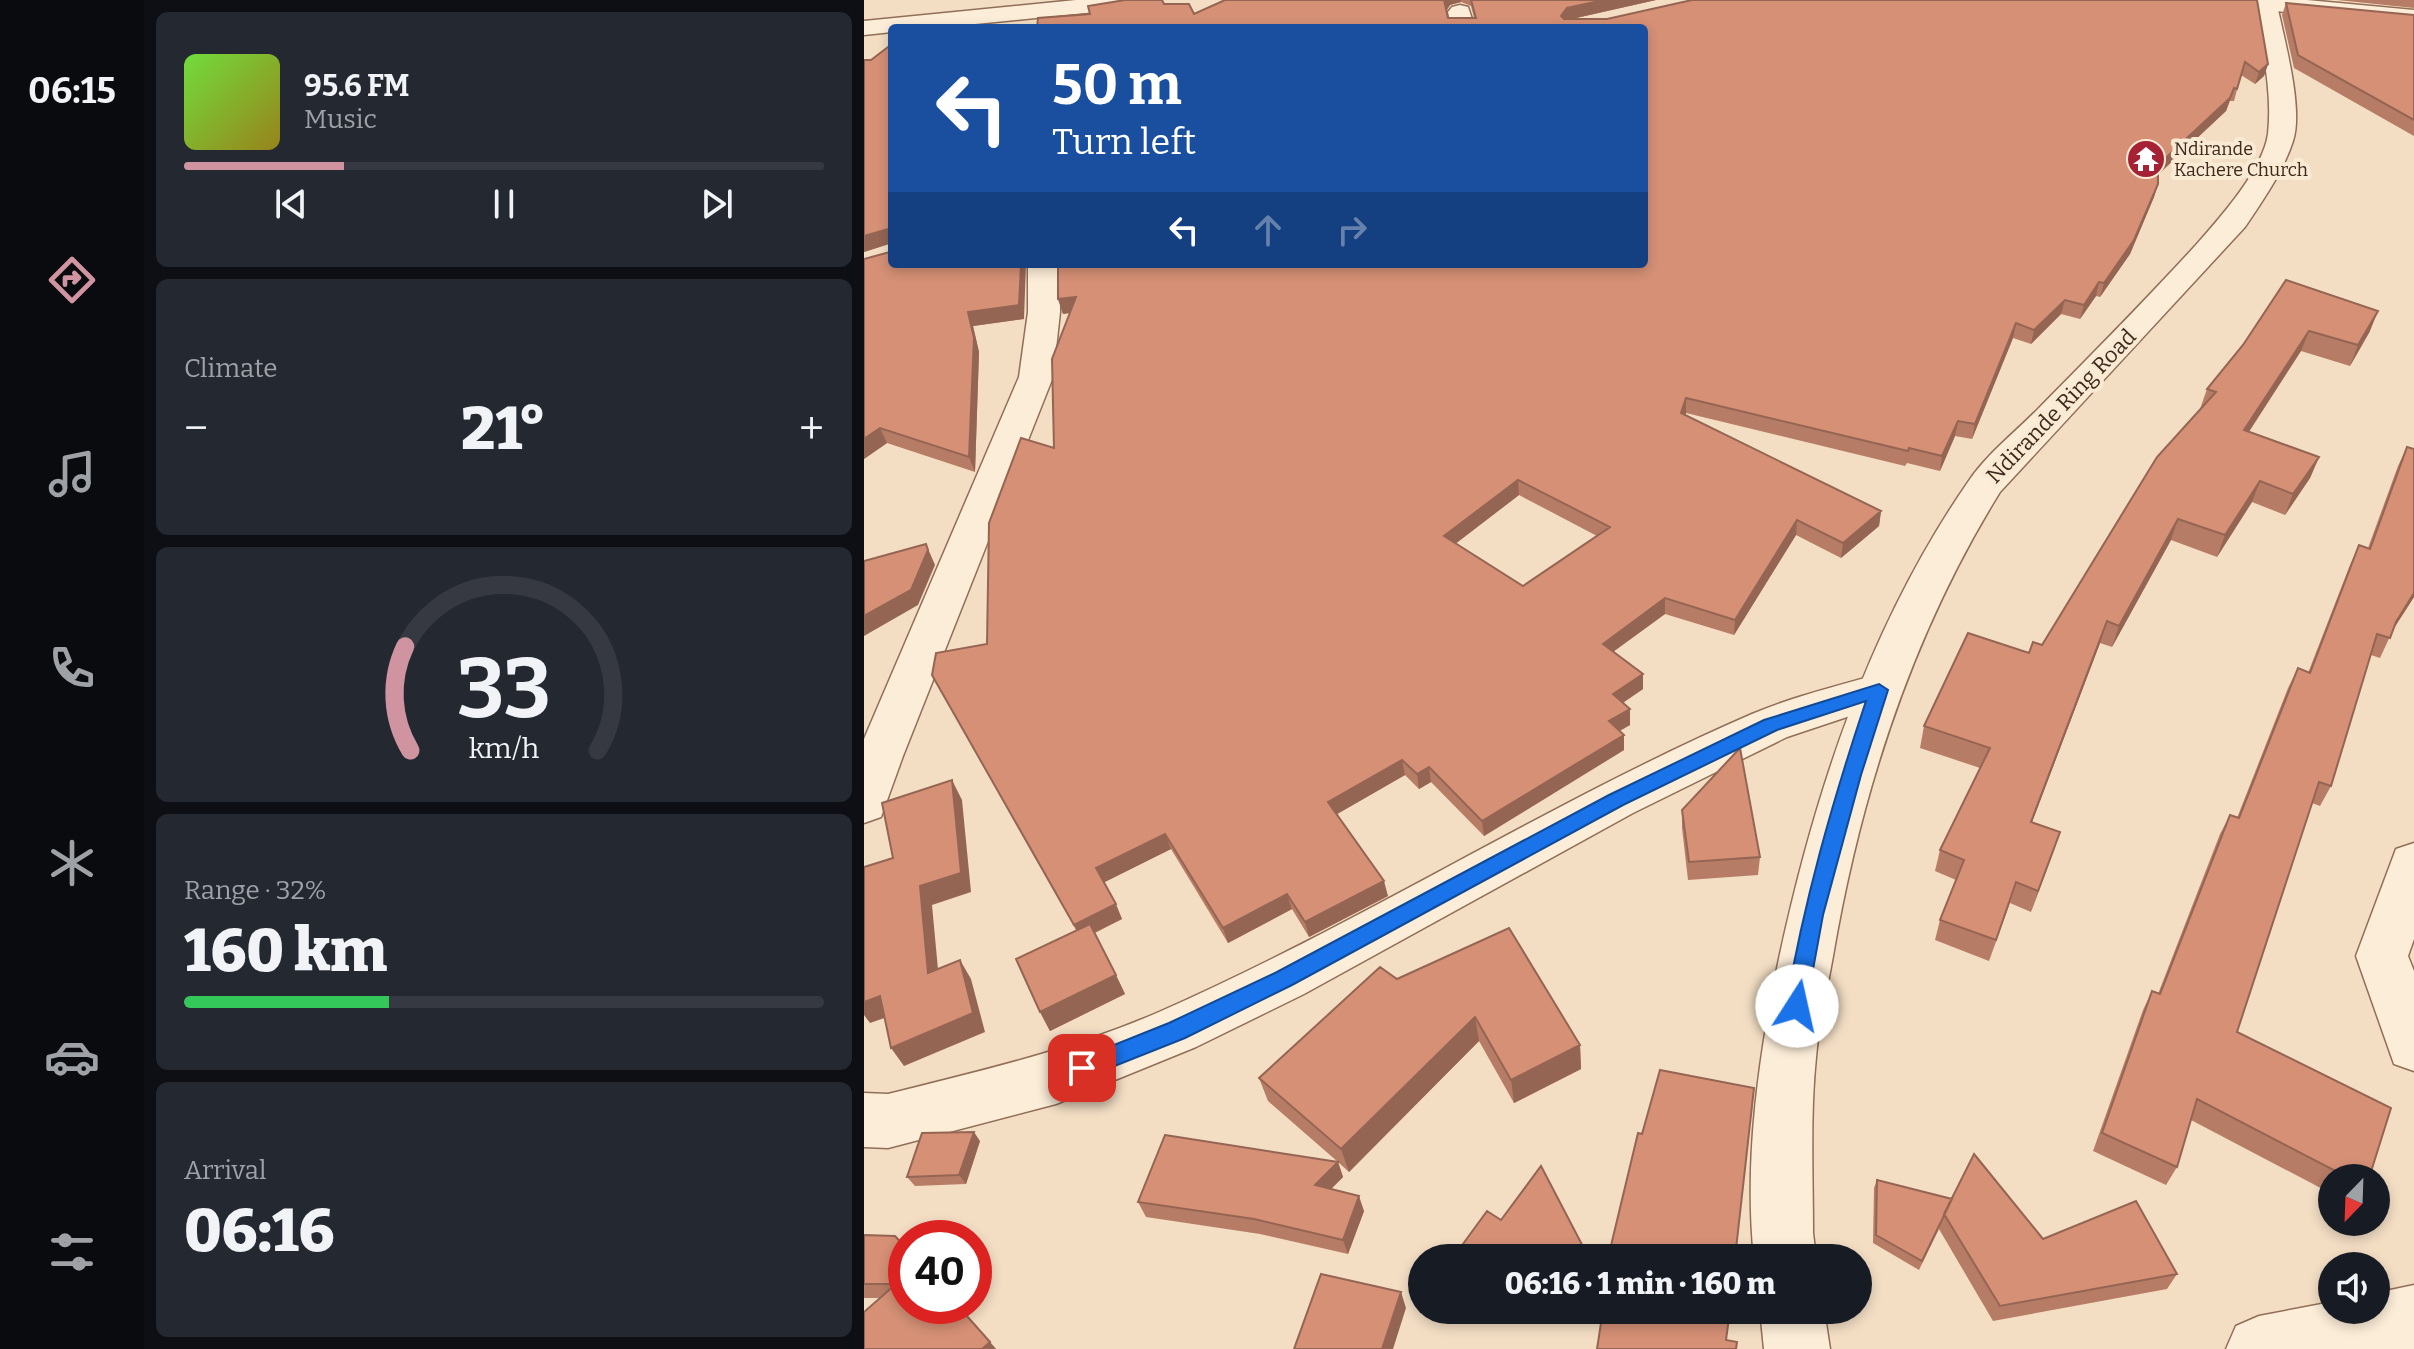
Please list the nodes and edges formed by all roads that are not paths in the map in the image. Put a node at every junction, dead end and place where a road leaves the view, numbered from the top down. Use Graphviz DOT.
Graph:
graph roads {
  1 [pos="1145,0"];
  2 [pos="2265,2"];
  3 [pos="2414,17"];
  4 [pos="1015,20"];
  5 [pos="940,24"];
  6 [pos="888,27"];
  7 [pos="864,28"];
  8 [pos="1044,268"];
  9 [pos="1879,690"];
  10 [pos="864,804"];
  11 [pos="2414,863"];
  12 [pos="2414,1046"];
  13 [pos="864,1120"];
  14 [pos="1783,1244"];
  15 [pos="2414,1317"];
  16 [pos="1794,1324"];
  17 [pos="1797,1349"];
  18 [pos="2259,1349"];
  1 -- 4 [label="street"];
  2 -- 3 [label="street"];
  2 -- 9 [label="street, Ndirande Ring Road"];
  4 -- 5 [label="street"];
  6 -- 7 [label="street"];
  8 -- 10 [label="street"];
  9 -- 13 [label="street"];
  9 -- 14 [label="street, Ndirande Ring Road"];
  11 -- 12 [label="street"];
  15 -- 18 [label="street"];
  16 -- 17 [label="street"];
}
